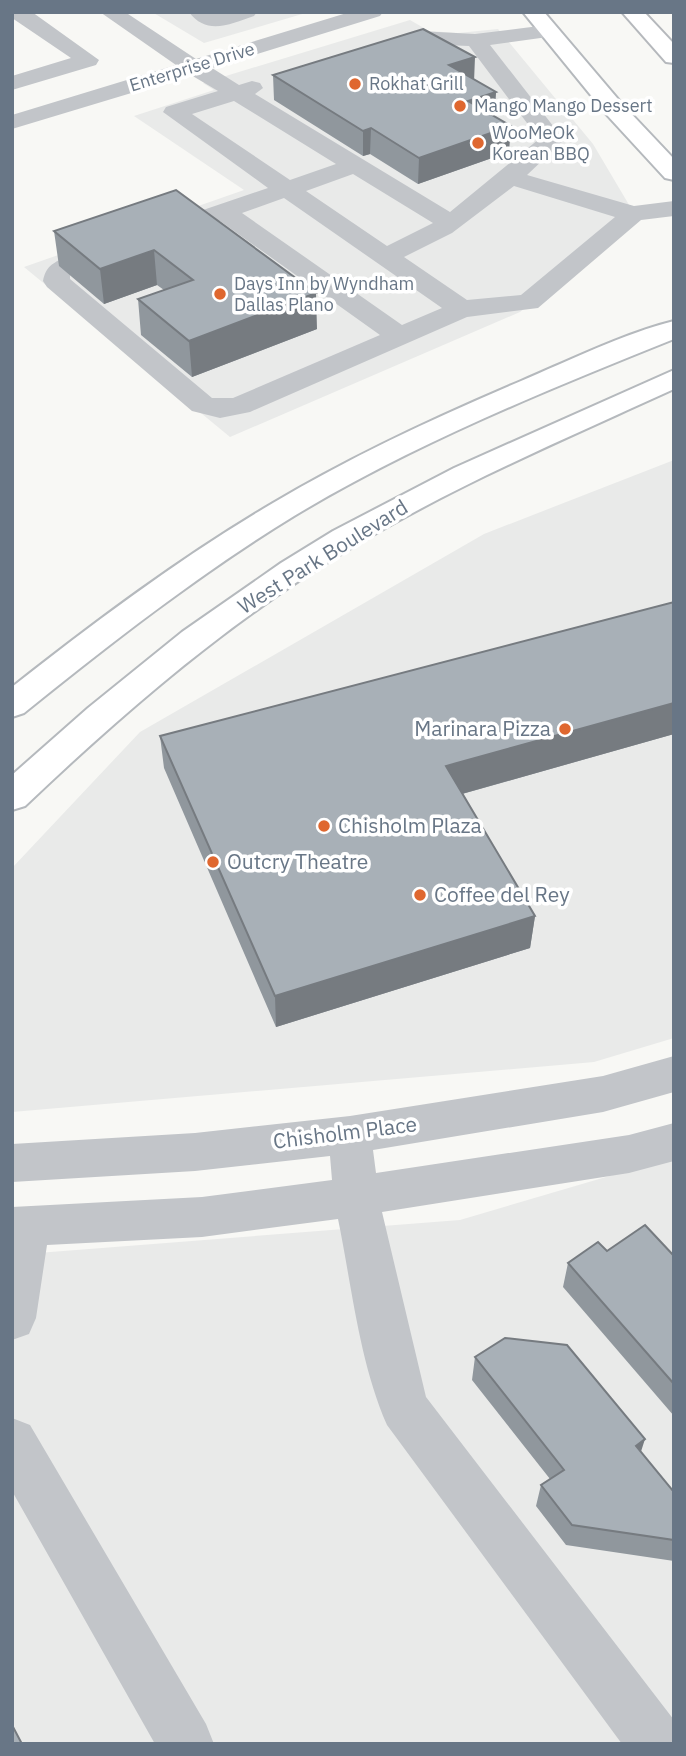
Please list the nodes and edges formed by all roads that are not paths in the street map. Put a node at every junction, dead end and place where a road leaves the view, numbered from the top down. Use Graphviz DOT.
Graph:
graph roads {
  1 [pos="18,12"];
  2 [pos="110,12"];
  3 [pos="199,12"];
  4 [pos="247,12"];
  5 [pos="632,12"];
  6 [pos="359,14"];
  7 [pos="536,17"];
  8 [pos="475,40"];
  9 [pos="367,53"];
  10 [pos="674,57"];
  11 [pos="194,67"];
  12 [pos="277,81"];
  13 [pos="12,83"];
  14 [pos="239,93"];
  15 [pos="12,122"];
  16 [pos="356,165"];
  17 [pos="674,173"];
  18 [pos="509,177"];
  19 [pos="287,189"];
  20 [pos="674,208"];
  21 [pos="223,211"];
  22 [pos="633,214"];
  23 [pos="450,223"];
  24 [pos="386,255"];
  25 [pos="462,309"];
  26 [pos="674,328"];
  27 [pos="399,336"];
  28 [pos="674,379"];
  29 [pos="12,705"];
  30 [pos="12,797"];
  31 [pos="674,1074"];
  32 [pos="351,1135"];
  33 [pos="674,1142"];
  34 [pos="12,1163"];
  35 [pos="356,1195"];
  36 [pos="20,1227"];
  37 [pos="12,1318"];
  38 [pos="12,1442"];
  39 [pos="186,1744"];
  40 [pos="657,1744"];
  1 -- 13 [label="street"];
  2 -- 11 [label="street"];
  3 -- 4 [label="street"];
  5 -- 10 [label="main road"];
  6 -- 11 [label="street, Enterprise Drive"];
  7 -- 8 [label="street"];
  7 -- 17 [label="main road"];
  8 -- 9 [label="street"];
  8 -- 18 [label="street"];
  11 -- 14 [label="street"];
  11 -- 15 [label="street, Enterprise Drive"];
  12 -- 14 [label="street"];
  14 -- 16 [label="street"];
  14 -- 19 [label="street"];
  16 -- 19 [label="street"];
  16 -- 23 [label="street"];
  18 -- 22 [label="street"];
  18 -- 23 [label="street"];
  19 -- 21 [label="street"];
  19 -- 24 [label="street"];
  20 -- 22 [label="street"];
  21 -- 27 [label="street"];
  21 -- 27 [label="street"];
  22 -- 25 [label="street"];
  23 -- 24 [label="street"];
  24 -- 25 [label="street"];
  25 -- 27 [label="street"];
  26 -- 29 [label="main road"];
  28 -- 30 [label="main road, West Park Boulevard"];
  31 -- 32 [label="street, Chisholm Place"];
  32 -- 34 [label="street, Chisholm Place"];
  32 -- 35 [label="street"];
  33 -- 35 [label="street"];
  35 -- 36 [label="street"];
  35 -- 40 [label="street"];
  36 -- 37 [label="street"];
  38 -- 39 [label="street"];
}
